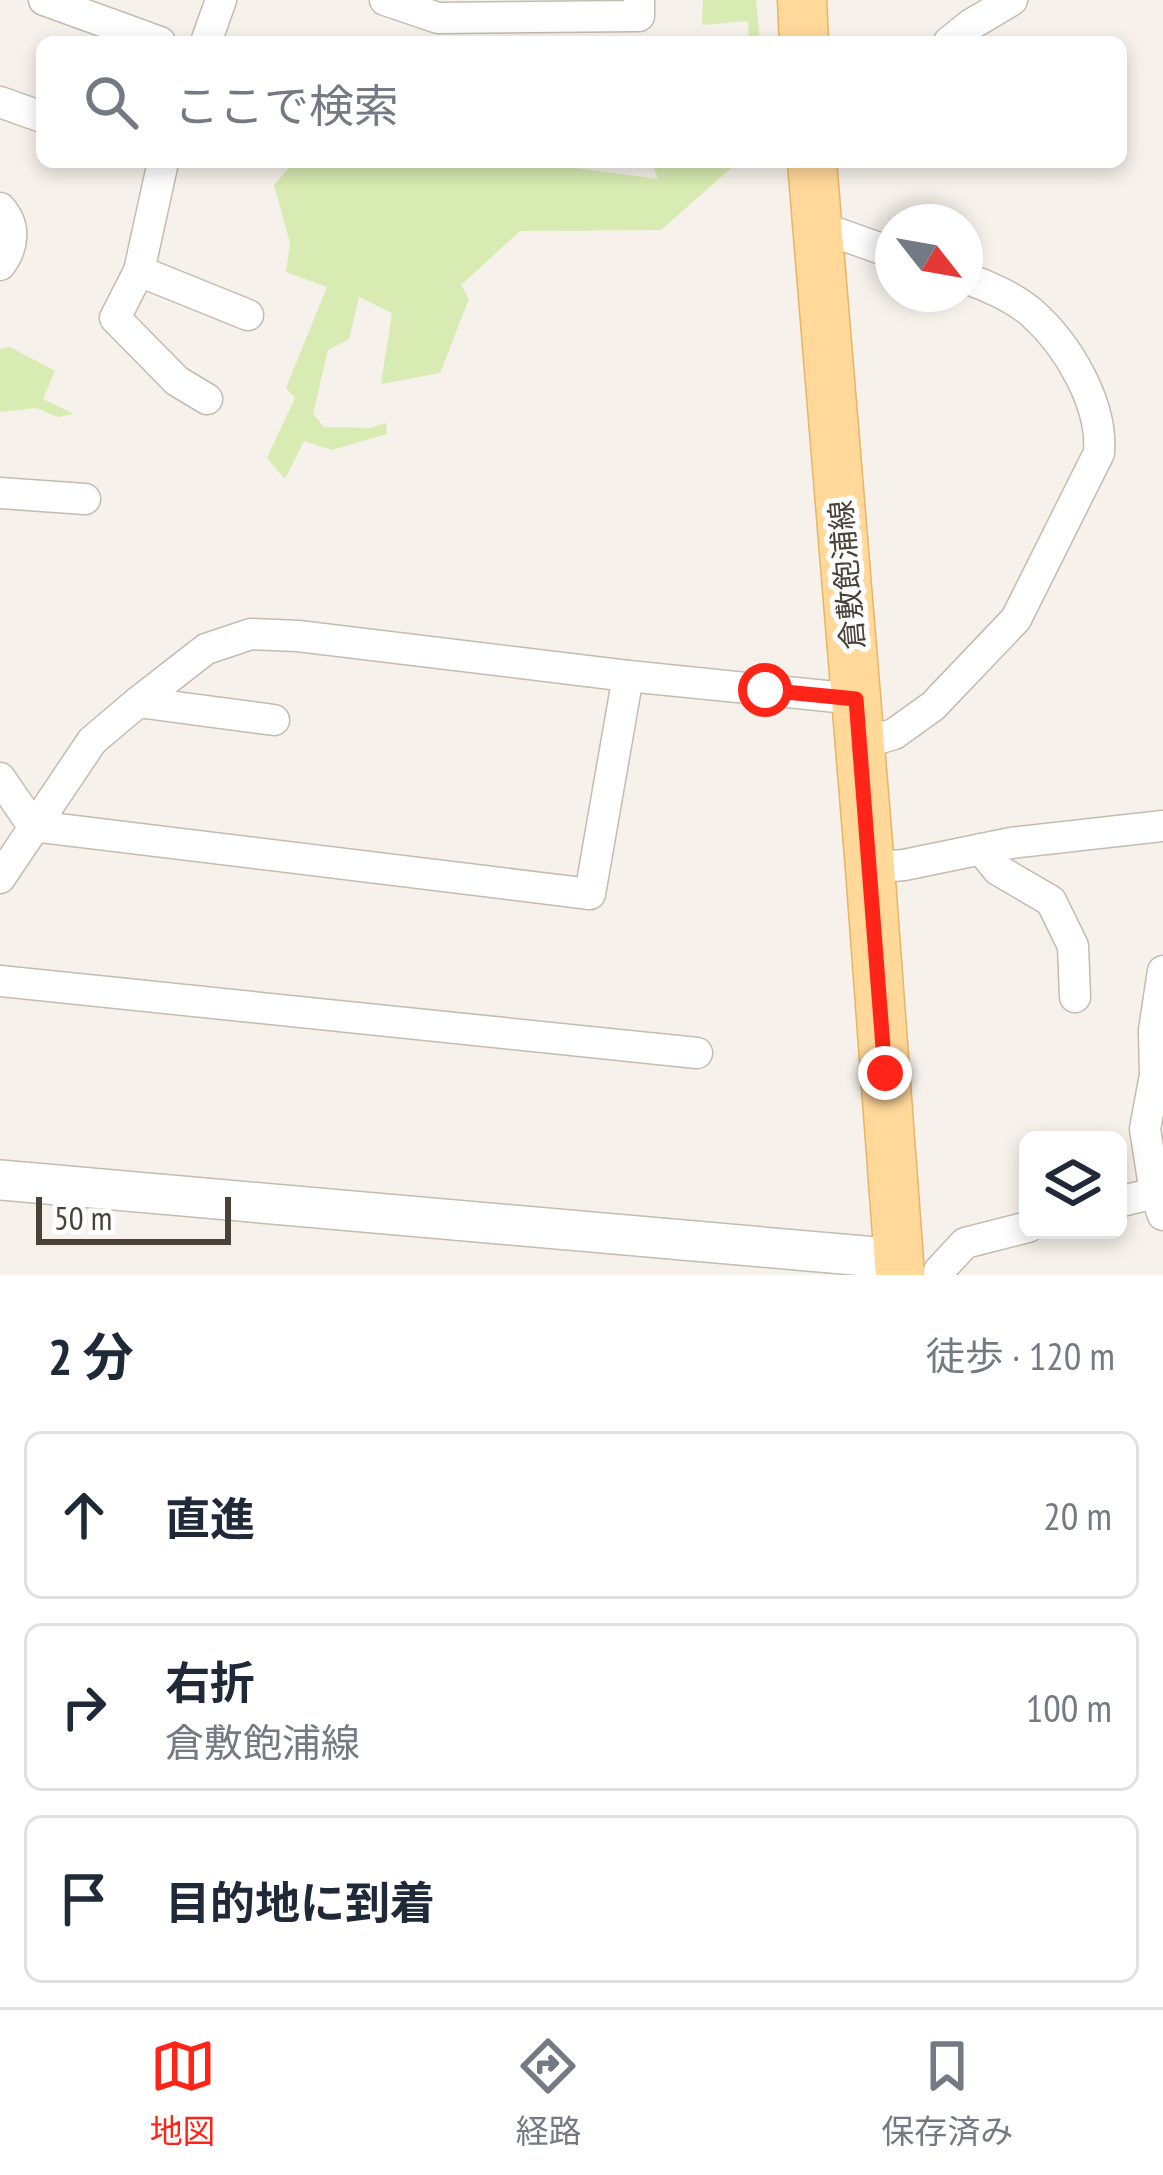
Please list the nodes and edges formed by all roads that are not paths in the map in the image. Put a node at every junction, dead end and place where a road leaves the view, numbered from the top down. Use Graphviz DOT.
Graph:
graph roads {
  1 [pos="44,0"];
  2 [pos="221,0"];
  3 [pos="386,0"];
  4 [pos="639,0"];
  5 [pos="802,0"];
  6 [pos="1012,0"];
  7 [pos="143,36"];
  8 [pos="208,36"];
  9 [pos="804,36"];
  10 [pos="956,36"];
  11 [pos="0,102"];
  12 [pos="36,115"];
  13 [pos="162,168"];
  14 [pos="812,168"];
  15 [pos="0,208"];
  16 [pos="817,226"];
  17 [pos="875,247"];
  18 [pos="0,265"];
  19 [pos="139,272"];
  20 [pos="983,287"];
  21 [pos="248,315"];
  22 [pos="208,399"];
  23 [pos="0,493"];
  24 [pos="85,499"];
  25 [pos="628,676"];
  26 [pos="138,702"];
  27 [pos="274,720"];
  28 [pos="858,721"];
  29 [pos="0,778"];
  30 [pos="33,826"];
  31 [pos="1163,826"];
  32 [pos="981,850"];
  33 [pos="870,868"];
  34 [pos="0,878"];
  35 [pos="1163,971"];
  36 [pos="0,981"];
  37 [pos="1075,997"];
  38 [pos="697,1053"];
  39 [pos="0,1180"];
  40 [pos="1127,1202"];
  41 [pos="1159,1204"];
  42 [pos="1019,1229"];
  43 [pos="921,1270"];
  1 -- 7 [label="street"];
  2 -- 8 [label="street"];
  3 -- 4 [label="street"];
  5 -- 9 [label="main road"];
  6 -- 10 [label="street"];
  11 -- 12 [label="street"];
  13 -- 19 [label="street"];
  14 -- 16 [label="main road, 倉敷飽浦線"];
  15 -- 18 [label="street"];
  16 -- 17 [label="street"];
  16 -- 28 [label="main road, 倉敷飽浦線"];
  19 -- 21 [label="street"];
  19 -- 22 [label="street"];
  20 -- 28 [label="street"];
  23 -- 24 [label="street"];
  25 -- 26 [label="street"];
  25 -- 28 [label="street"];
  25 -- 30 [label="street"];
  26 -- 27 [label="street"];
  26 -- 30 [label="street"];
  28 -- 33 [label="main road, 倉敷飽浦線"];
  29 -- 30 [label="street"];
  30 -- 34 [label="street"];
  31 -- 32 [label="street"];
  32 -- 33 [label="street"];
  32 -- 37 [label="street"];
  33 -- 43 [label="main road, 倉敷飽浦線"];
  35 -- 41 [label="street"];
  36 -- 38 [label="street"];
  39 -- 43 [label="street"];
  40 -- 41 [label="street"];
  42 -- 43 [label="street"];
}
